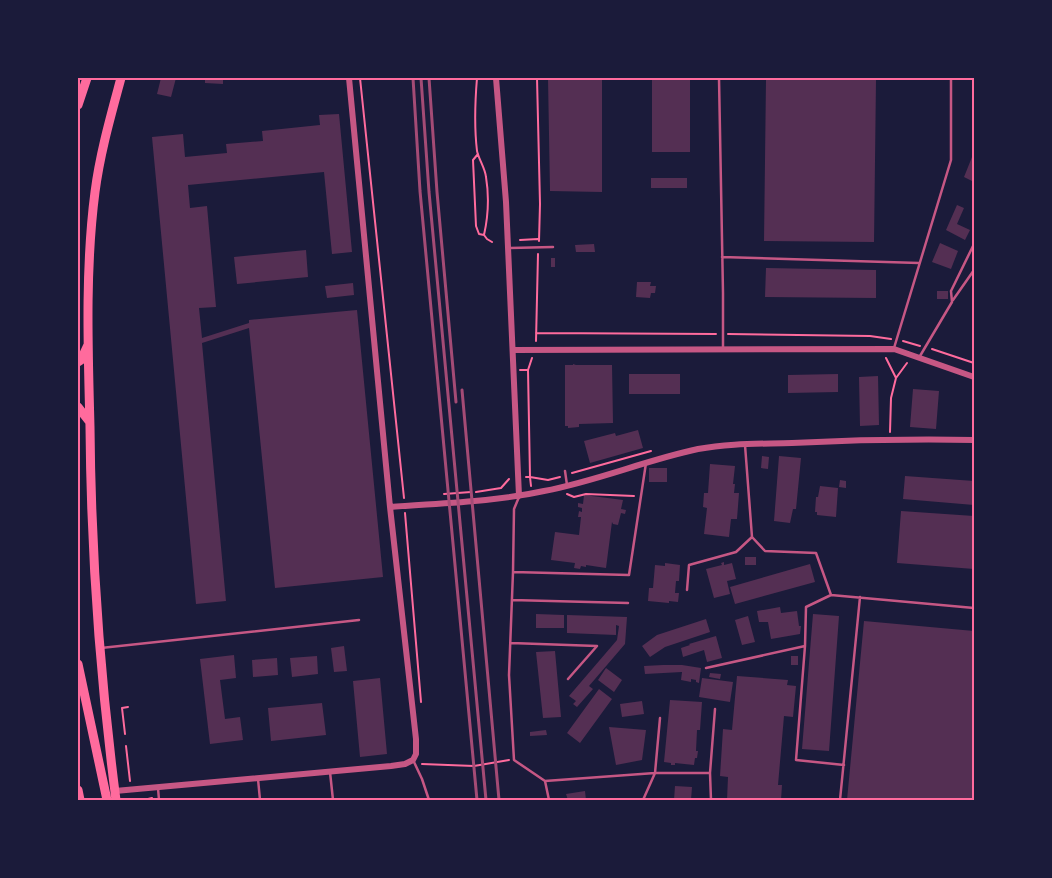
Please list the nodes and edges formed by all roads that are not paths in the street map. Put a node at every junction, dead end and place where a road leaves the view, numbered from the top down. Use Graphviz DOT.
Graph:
graph roads {
  1 [pos="87,78"];
  2 [pos="121,78"];
  3 [pos="349,78"];
  4 [pos="496,78"];
  5 [pos="719,78"];
  6 [pos="951,78"];
  7 [pos="78,105"];
  8 [pos="974,244"];
  9 [pos="553,247"];
  10 [pos="508,248"];
  11 [pos="722,257"];
  12 [pos="919,263"];
  13 [pos="974,270"];
  14 [pos="952,302"];
  15 [pos="88,344"];
  16 [pos="723,349"];
  17 [pos="513,350"];
  18 [pos="894,350"];
  19 [pos="919,358"];
  20 [pos="78,362"];
  21 [pos="974,377"];
  22 [pos="78,407"];
  23 [pos="90,421"];
  24 [pos="974,440"];
  25 [pos="745,445"];
  26 [pos="646,462"];
  27 [pos="566,473"];
  28 [pos="566,490"];
  29 [pos="519,496"];
  30 [pos="390,507"];
  31 [pos="752,537"];
  32 [pos="514,572"];
  33 [pos="687,590"];
  34 [pos="831,595"];
  35 [pos="860,597"];
  36 [pos="512,600"];
  37 [pos="628,604"];
  38 [pos="974,608"];
  39 [pos="359,620"];
  40 [pos="510,643"];
  41 [pos="805,646"];
  42 [pos="100,648"];
  43 [pos="78,664"];
  44 [pos="706,668"];
  45 [pos="568,679"];
  46 [pos="715,709"];
  47 [pos="660,718"];
  48 [pos="413,760"];
  49 [pos="844,765"];
  50 [pos="330,772"];
  51 [pos="655,773"];
  52 [pos="710,773"];
  53 [pos="258,778"];
  54 [pos="545,781"];
  55 [pos="158,787"];
  56 [pos="78,790"];
  57 [pos="115,796"];
  58 [pos="80,800"];
  59 [pos="107,800"];
  60 [pos="159,800"];
  61 [pos="260,800"];
  62 [pos="333,800"];
  63 [pos="429,800"];
  64 [pos="549,800"];
  65 [pos="643,800"];
  66 [pos="711,800"];
  67 [pos="840,800"];
  1 -- 7 [label="main road"];
  2 -- 15 [label="main road"];
  3 -- 30 [label="street"];
  4 -- 10 [label="street"];
  5 -- 11 [label="lane"];
  6 -- 12 [label="lane"];
  8 -- 14 [label="lane"];
  9 -- 10 [label="lane"];
  10 -- 17 [label="street"];
  11 -- 12 [label="lane"];
  11 -- 16 [label="lane"];
  12 -- 18 [label="lane"];
  13 -- 14 [label="lane"];
  14 -- 19 [label="lane"];
  15 -- 20 [label="main road"];
  15 -- 23 [label="main road"];
  16 -- 17 [label="street"];
  16 -- 18 [label="street"];
  17 -- 29 [label="street"];
  18 -- 19 [label="street"];
  19 -- 21 [label="street"];
  22 -- 23 [label="main road"];
  23 -- 42 [label="main road"];
  24 -- 25 [label="street"];
  25 -- 26 [label="street"];
  25 -- 31 [label="lane"];
  26 -- 28 [label="street"];
  26 -- 32 [label="lane"];
  27 -- 28 [label="lane"];
  28 -- 29 [label="street"];
  29 -- 30 [label="street"];
  29 -- 32 [label="lane"];
  30 -- 48 [label="street"];
  31 -- 33 [label="lane"];
  31 -- 34 [label="lane"];
  32 -- 36 [label="lane"];
  34 -- 35 [label="lane"];
  34 -- 41 [label="lane"];
  35 -- 38 [label="lane"];
  35 -- 49 [label="lane"];
  36 -- 37 [label="lane"];
  36 -- 40 [label="lane"];
  39 -- 42 [label="lane"];
  40 -- 45 [label="lane"];
  40 -- 54 [label="lane"];
  41 -- 44 [label="lane"];
  41 -- 49 [label="lane"];
  42 -- 57 [label="main road"];
  43 -- 59 [label="main road"];
  46 -- 52 [label="lane"];
  47 -- 51 [label="lane"];
  48 -- 50 [label="street"];
  48 -- 63 [label="lane"];
  49 -- 67 [label="lane"];
  50 -- 53 [label="street"];
  50 -- 62 [label="lane"];
  51 -- 52 [label="lane"];
  51 -- 54 [label="lane"];
  51 -- 65 [label="lane"];
  52 -- 66 [label="lane"];
  53 -- 55 [label="street"];
  53 -- 61 [label="lane"];
  54 -- 64 [label="lane"];
  55 -- 57 [label="street"];
  55 -- 60 [label="lane"];
  56 -- 58 [label="main road"];
}
